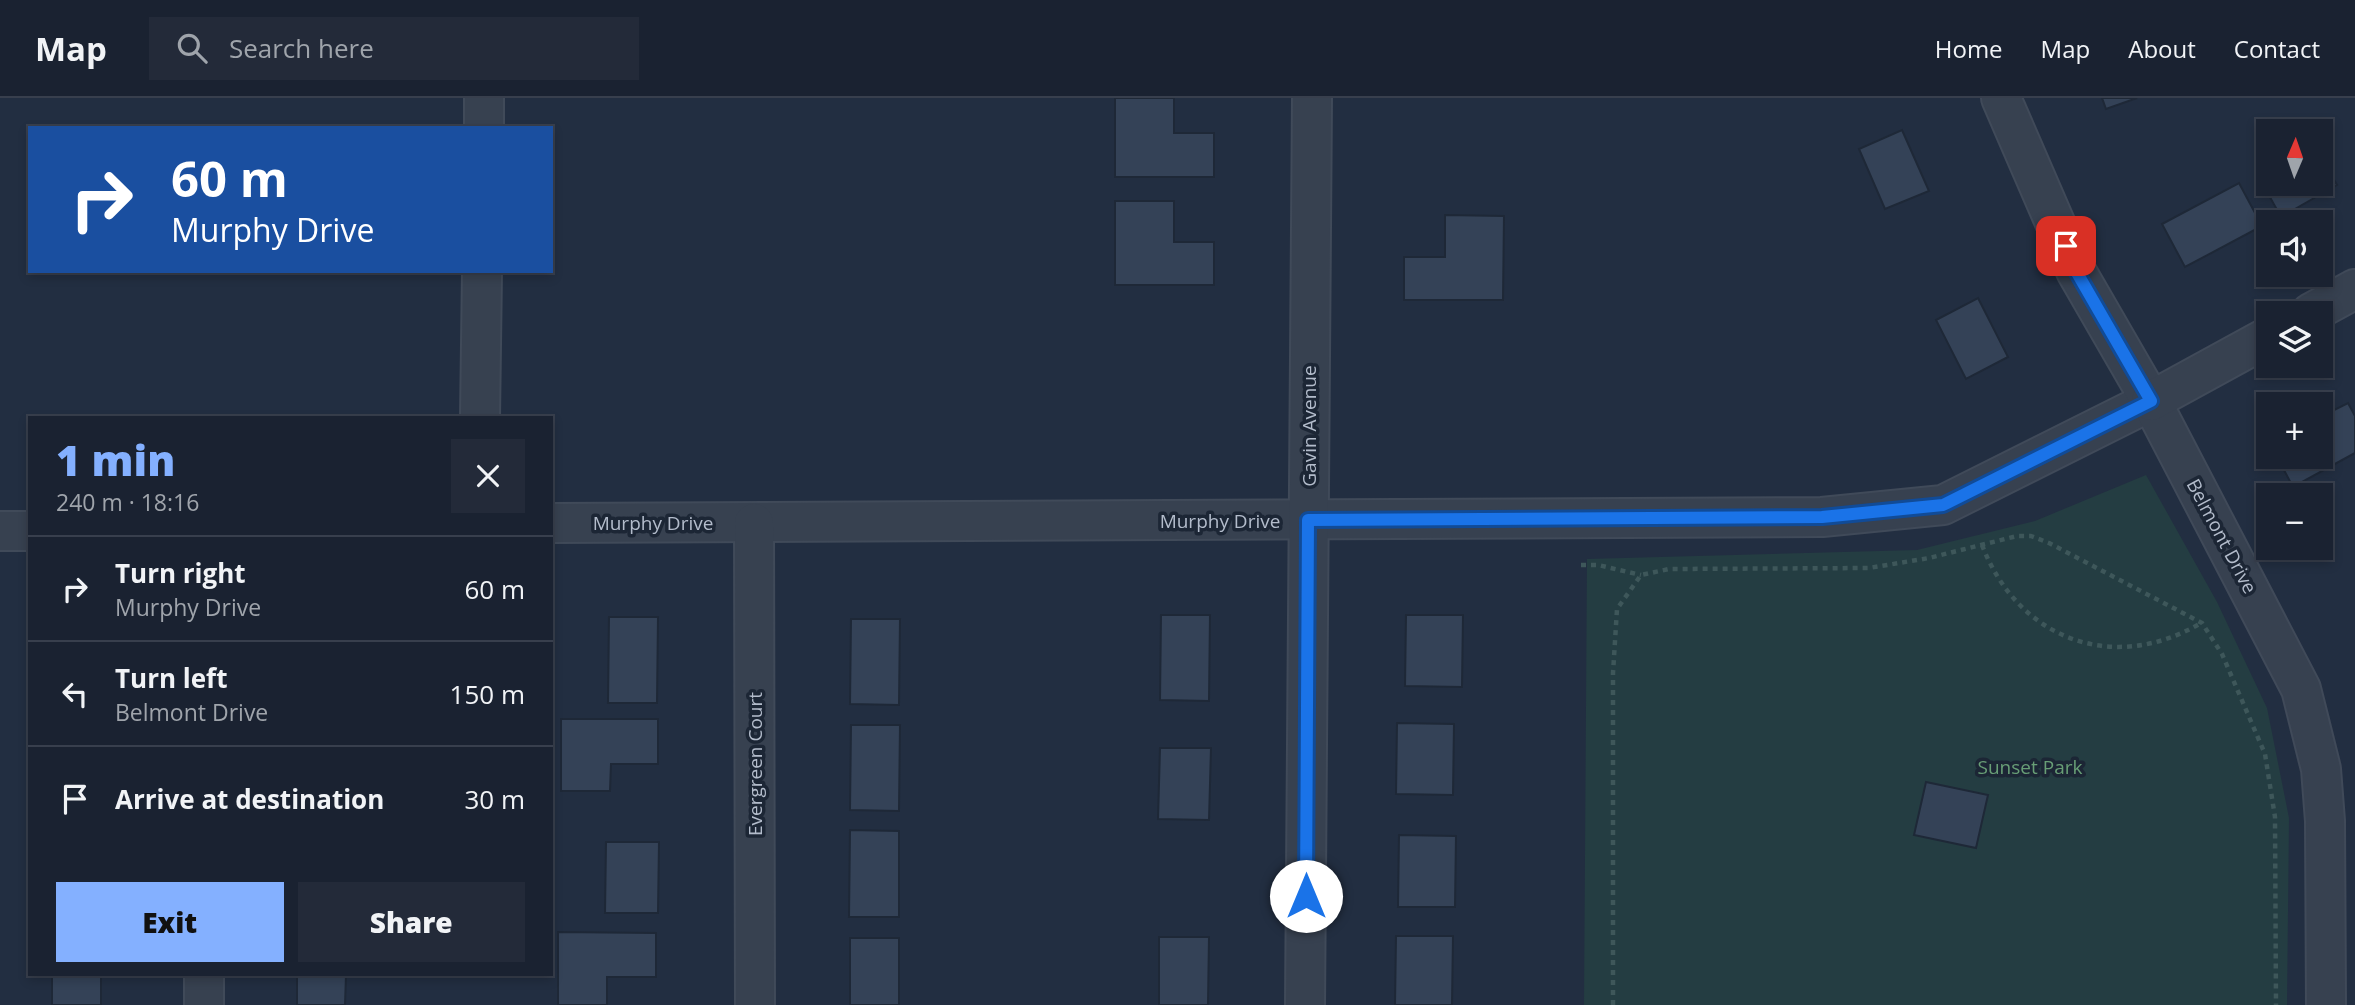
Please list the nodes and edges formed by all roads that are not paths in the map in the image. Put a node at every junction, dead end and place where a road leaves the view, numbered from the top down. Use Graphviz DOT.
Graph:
graph roads {
  1 [pos="484,98"];
  2 [pos="1312,98"];
  3 [pos="2001,98"];
  4 [pos="484,126"];
  5 [pos="482,273"];
  6 [pos="2355,289"];
  7 [pos="2333,301"];
  8 [pos="2256,344"];
  9 [pos="2151,401"];
  10 [pos="480,416"];
  11 [pos="1308,520"];
  12 [pos="553,523"];
  13 [pos="754,523"];
  14 [pos="0,531"];
  15 [pos="28,531"];
  16 [pos="204,976"];
  17 [pos="204,1005"];
  18 [pos="755,1005"];
  19 [pos="1305,1005"];
  20 [pos="2326,1005"];
  1 -- 4 [label="street"];
  2 -- 11 [label="street, Gavin Avenue"];
  3 -- 9 [label="street, Belmont Drive"];
  5 -- 10 [label="street"];
  6 -- 7 [label="street"];
  8 -- 9 [label="street, Murphy Drive"];
  9 -- 11 [label="street, Murphy Drive"];
  9 -- 20 [label="street, Belmont Drive"];
  11 -- 13 [label="street, Murphy Drive"];
  11 -- 19 [label="street, Gavin Avenue"];
  12 -- 13 [label="street, Murphy Drive"];
  13 -- 18 [label="street, Evergreen Court"];
  14 -- 15 [label="street"];
  16 -- 17 [label="street"];
}
